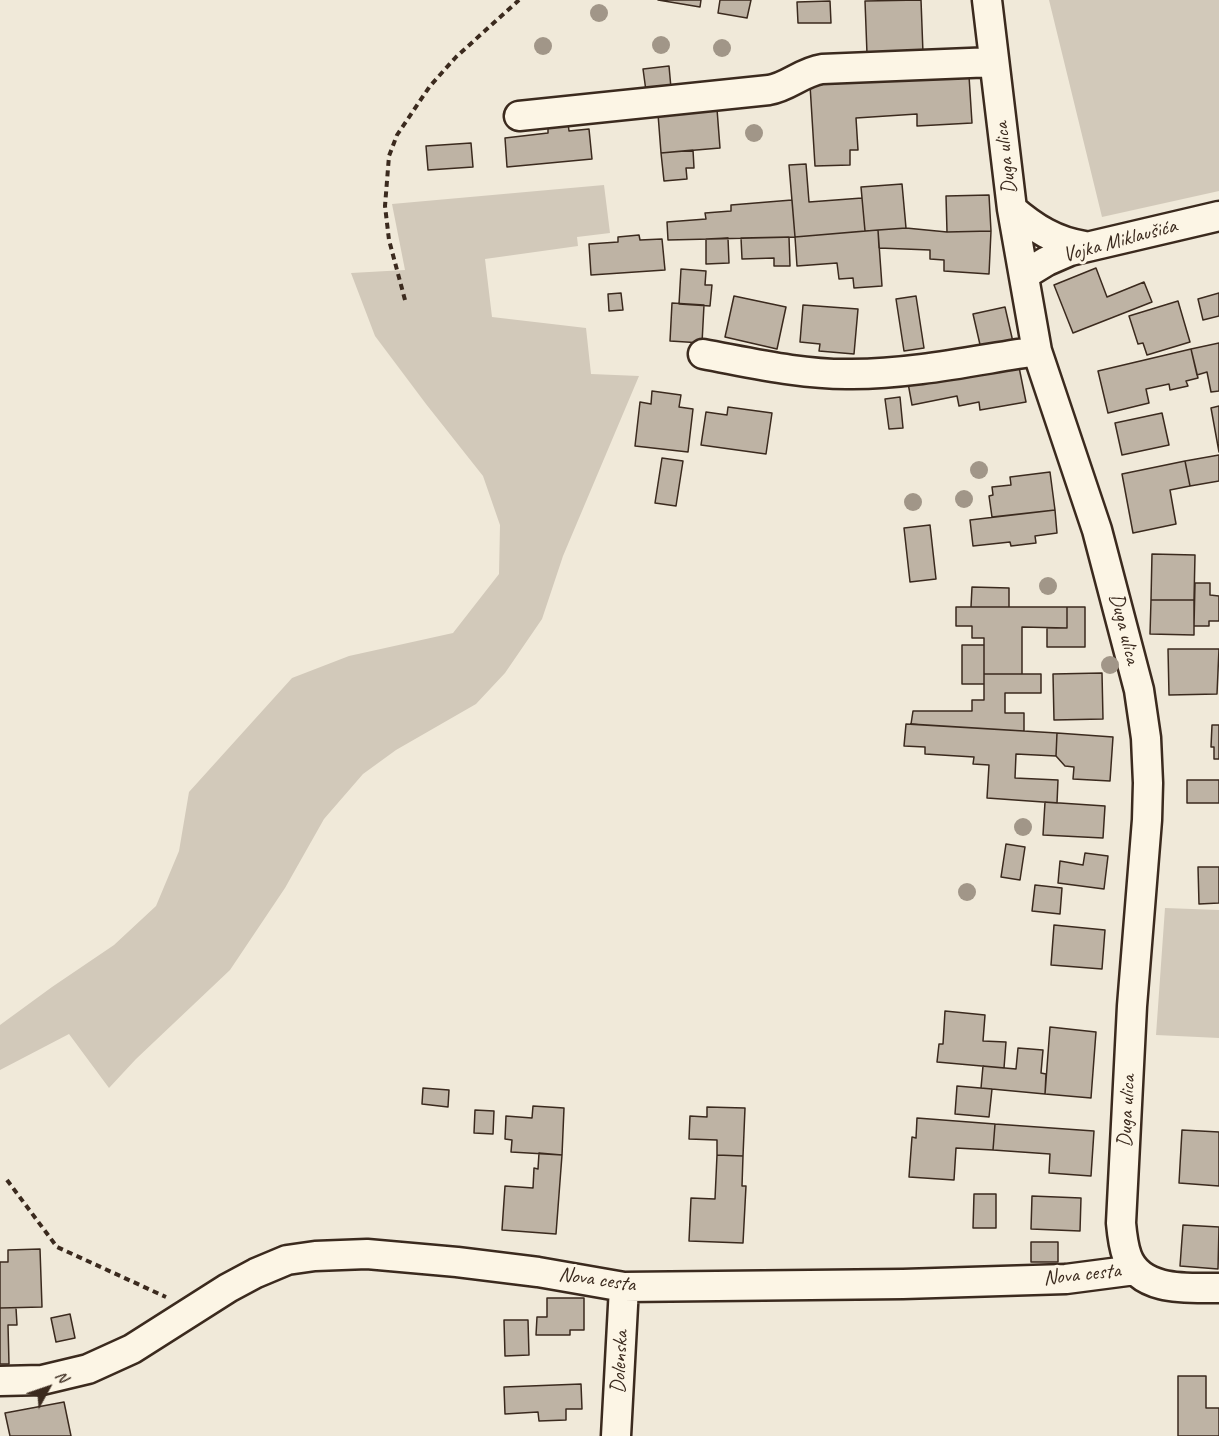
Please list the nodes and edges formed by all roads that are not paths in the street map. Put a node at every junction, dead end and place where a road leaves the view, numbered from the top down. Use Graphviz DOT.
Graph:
graph roads {
  1 [pos="986,2"];
  2 [pos="994,62"];
  3 [pos="519,116"];
  4 [pos="1012,209"];
  5 [pos="1219,216"];
  6 [pos="1085,246"];
  7 [pos="1024,275"];
  8 [pos="1037,351"];
  9 [pos="703,354"];
  10 [pos="1135,1270"];
  11 [pos="624,1287"];
  12 [pos="1219,1288"];
  13 [pos="0,1381"];
  14 [pos="616,1436"];
  1 -- 2 [label="street, Duga ulica"];
  2 -- 3 [label="street"];
  2 -- 4 [label="street, Duga ulica"];
  4 -- 6 [label="street"];
  4 -- 7 [label="street, Duga ulica"];
  5 -- 6 [label="street, Vojka Miklaušića"];
  6 -- 7 [label="street, Vojka Miklaušića"];
  7 -- 8 [label="street, Duga ulica"];
  8 -- 9 [label="street"];
  8 -- 10 [label="street, Duga ulica"];
  10 -- 11 [label="street, Nova cesta"];
  10 -- 12 [label="street, Nova cesta"];
  11 -- 13 [label="street, Nova cesta"];
  11 -- 14 [label="street, Dolenska"];
}
